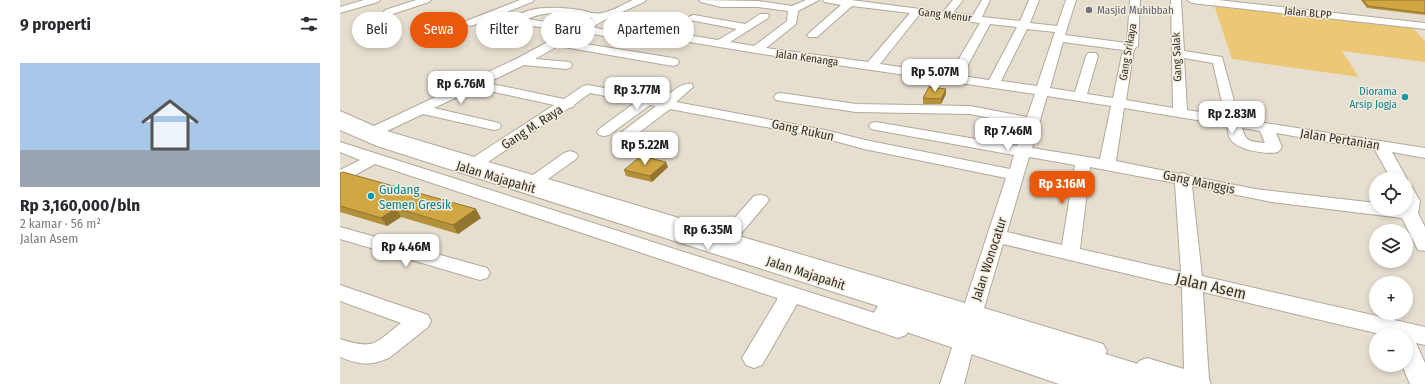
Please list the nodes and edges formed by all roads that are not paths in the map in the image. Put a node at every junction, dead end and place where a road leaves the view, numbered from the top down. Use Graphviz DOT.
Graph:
graph roads {
  1 [pos="375,0"];
  2 [pos="426,0"];
  3 [pos="529,0"];
  4 [pos="641,0"];
  5 [pos="707,0"];
  6 [pos="814,0"];
  7 [pos="828,0"];
  8 [pos="958,0"];
  9 [pos="1034,0"];
  10 [pos="1070,0"];
  11 [pos="1135,0"];
  12 [pos="1176,0"];
  13 [pos="1192,0"];
  14 [pos="986,1"];
  15 [pos="867,2"];
  16 [pos="849,3"];
  17 [pos="721,4"];
  18 [pos="343,8"];
  19 [pos="793,9"];
  20 [pos="916,11"];
  21 [pos="389,12"];
  22 [pos="567,12"];
  23 [pos="614,12"];
  24 [pos="946,15"];
  25 [pos="764,16"];
  26 [pos="694,18"];
  27 [pos="982,20"];
  28 [pos="470,23"];
  29 [pos="541,24"];
  30 [pos="1024,25"];
  31 [pos="1425,26"];
  32 [pos="745,27"];
  33 [pos="1060,34"];
  34 [pos="813,35"];
  35 [pos="694,39"];
  36 [pos="720,44"];
  37 [pos="1129,47"];
  38 [pos="545,48"];
  39 [pos="591,48"];
  40 [pos="756,50"];
  41 [pos="1177,53"];
  42 [pos="1092,56"];
  43 [pos="522,60"];
  44 [pos="673,62"];
  45 [pos="566,65"];
  46 [pos="871,67"];
  47 [pos="954,79"];
  48 [pos="475,84"];
  49 [pos="993,85"];
  50 [pos="687,87"];
  51 [pos="588,90"];
  52 [pos="1042,91"];
  53 [pos="781,97"];
  54 [pos="1080,97"];
  55 [pos="646,101"];
  56 [pos="568,104"];
  57 [pos="666,104"];
  58 [pos="1120,104"];
  59 [pos="421,109"];
  60 [pos="1180,113"];
  61 [pos="340,115"];
  62 [pos="1032,122"];
  63 [pos="1232,122"];
  64 [pos="340,123"];
  65 [pos="494,126"];
  66 [pos="876,126"];
  67 [pos="1266,127"];
  68 [pos="375,131"];
  69 [pos="604,132"];
  70 [pos="340,138"];
  71 [pos="624,138"];
  72 [pos="1381,146"];
  73 [pos="340,147"];
  74 [pos="1023,152"];
  75 [pos="1425,153"];
  76 [pos="570,156"];
  77 [pos="373,159"];
  78 [pos="1083,162"];
  79 [pos="476,163"];
  80 [pos="1108,164"];
  81 [pos="1395,172"];
  82 [pos="1016,175"];
  83 [pos="340,177"];
  84 [pos="1183,178"];
  85 [pos="535,181"];
  86 [pos="760,200"];
  87 [pos="1413,202"];
  88 [pos="606,206"];
  89 [pos="1369,208"];
  90 [pos="340,233"];
  91 [pos="996,236"];
  92 [pos="1425,245"];
  93 [pos="722,251"];
  94 [pos="1070,253"];
  95 [pos="480,273"];
  96 [pos="1192,282"];
  97 [pos="340,293"];
  98 [pos="787,294"];
  99 [pos="972,313"];
  100 [pos="1369,328"];
  101 [pos="1425,336"];
  102 [pos="1413,337"];
  103 [pos="340,348"];
  104 [pos="962,349"];
  105 [pos="754,358"];
  106 [pos="1413,362"];
  107 [pos="952,384"];
  108 [pos="1066,384"];
  109 [pos="1099,384"];
  110 [pos="1158,384"];
  111 [pos="1198,384"];
  112 [pos="1422,384"];
  1 -- 18 [label="street"];
  2 -- 21 [label="street"];
  3 -- 28 [label="street"];
  4 -- 23 [label="street"];
  5 -- 17 [label="street"];
  6 -- 19 [label="street"];
  7 -- 16 [label="street, Gang Menur"];
  8 -- 24 [label="street"];
  9 -- 30 [label="street"];
  10 -- 33 [label="street, Jalan Wonocatur"];
  11 -- 37 [label="street, Gang Srikaya"];
  12 -- 41 [label="street, Gang Salak"];
  13 -- 31 [label="street, Jalan BLPP"];
  14 -- 27 [label="street"];
  15 -- 16 [label="street, Gang Menur"];
  15 -- 20 [label="street, Gang Menur"];
  16 -- 34 [label="street"];
  17 -- 19 [label="street"];
  17 -- 26 [label="street"];
  19 -- 40 [label="street"];
  20 -- 24 [label="street, Gang Menur"];
  20 -- 46 [label="street"];
  22 -- 29 [label="street"];
  24 -- 27 [label="street, Gang Menur"];
  25 -- 32 [label="street"];
  26 -- 32 [label="street"];
  27 -- 30 [label="street, Gang Menur"];
  27 -- 47 [label="street"];
  30 -- 33 [label="street, Gang Menur"];
  30 -- 49 [label="street"];
  32 -- 36 [label="street"];
  33 -- 37 [label="street, Gang Menur"];
  33 -- 52 [label="street, Jalan Wonocatur"];
  35 -- 36 [label="street, Jalan Kenanga"];
  36 -- 40 [label="street, Jalan Kenanga"];
  37 -- 58 [label="street, Gang Srikaya"];
  38 -- 43 [label="street"];
  39 -- 44 [label="street"];
  40 -- 46 [label="street, Jalan Kenanga"];
  41 -- 60 [label="street, Gang Salak"];
  41 -- 63 [label="street"];
  42 -- 54 [label="street"];
  43 -- 45 [label="street"];
  43 -- 48 [label="street"];
  46 -- 47 [label="street, Jalan Kenanga"];
  47 -- 49 [label="street, Jalan Kenanga"];
  48 -- 56 [label="street"];
  48 -- 59 [label="street"];
  49 -- 52 [label="street, Jalan Kenanga"];
  50 -- 57 [label="street"];
  51 -- 55 [label="street, Gang Rukun"];
  51 -- 56 [label="street, Gang M. Raya"];
  52 -- 54 [label="street, Jalan Pertanian"];
  52 -- 62 [label="street, Jalan Wonocatur"];
  53 -- 62 [label="street"];
  54 -- 58 [label="street, Jalan Pertanian"];
  55 -- 57 [label="street, Gang Rukun"];
  55 -- 69 [label="street"];
  56 -- 79 [label="street, Gang M. Raya"];
  57 -- 71 [label="street"];
  57 -- 82 [label="street, Gang Rukun"];
  58 -- 60 [label="street, Jalan Pertanian"];
  58 -- 80 [label="street, Gang Srikaya"];
  59 -- 65 [label="street"];
  59 -- 68 [label="street"];
  60 -- 63 [label="street, Jalan Pertanian"];
  61 -- 68 [label="street"];
  62 -- 74 [label="street, Jalan Wonocatur"];
  63 -- 67 [label="street, Jalan Pertanian"];
  63 -- 67 [label="street"];
  64 -- 88 [label="highway, Jalan Majapahit"];
  66 -- 74 [label="street, Gang Manggis"];
  67 -- 72 [label="street, Jalan Pertanian"];
  68 -- 79 [label="street"];
  70 -- 93 [label="highway, Jalan Majapahit"];
  72 -- 75 [label="street, Jalan Pertanian"];
  72 -- 81 [label="street"];
  73 -- 77 [label="street"];
  74 -- 78 [label="street, Gang Manggis"];
  74 -- 82 [label="street, Jalan Wonocatur"];
  76 -- 85 [label="street"];
  77 -- 83 [label="street"];
  77 -- 98 [label="street"];
  78 -- 80 [label="street, Gang Manggis"];
  78 -- 94 [label="street"];
  79 -- 85 [label="street"];
  80 -- 84 [label="street, Gang Manggis"];
  82 -- 91 [label="street, Jalan Wonocatur"];
  84 -- 89 [label="street, Gang Manggis"];
  84 -- 96 [label="street"];
  85 -- 88 [label="street"];
  86 -- 93 [label="street"];
  87 -- 92 [label="street"];
  88 -- 93 [label="highway, Jalan Majapahit"];
  90 -- 95 [label="street"];
  91 -- 94 [label="street, Jalan Asem"];
  91 -- 99 [label="street, Jalan Wonocatur"];
  93 -- 99 [label="street"];
  93 -- 109 [label="highway, Jalan Majapahit"];
  93 -- 110 [label="highway, Jalan Majapahit"];
  94 -- 96 [label="street, Jalan Asem"];
  96 -- 100 [label="street, Jalan Asem"];
  96 -- 111 [label="street"];
  97 -- 103 [label="street"];
  98 -- 104 [label="street"];
  98 -- 105 [label="street"];
  99 -- 111 [label="street"];
  101 -- 102 [label="street, Jalan Asem"];
  104 -- 107 [label="street"];
  104 -- 108 [label="street"];
  106 -- 112 [label="street"];
}
